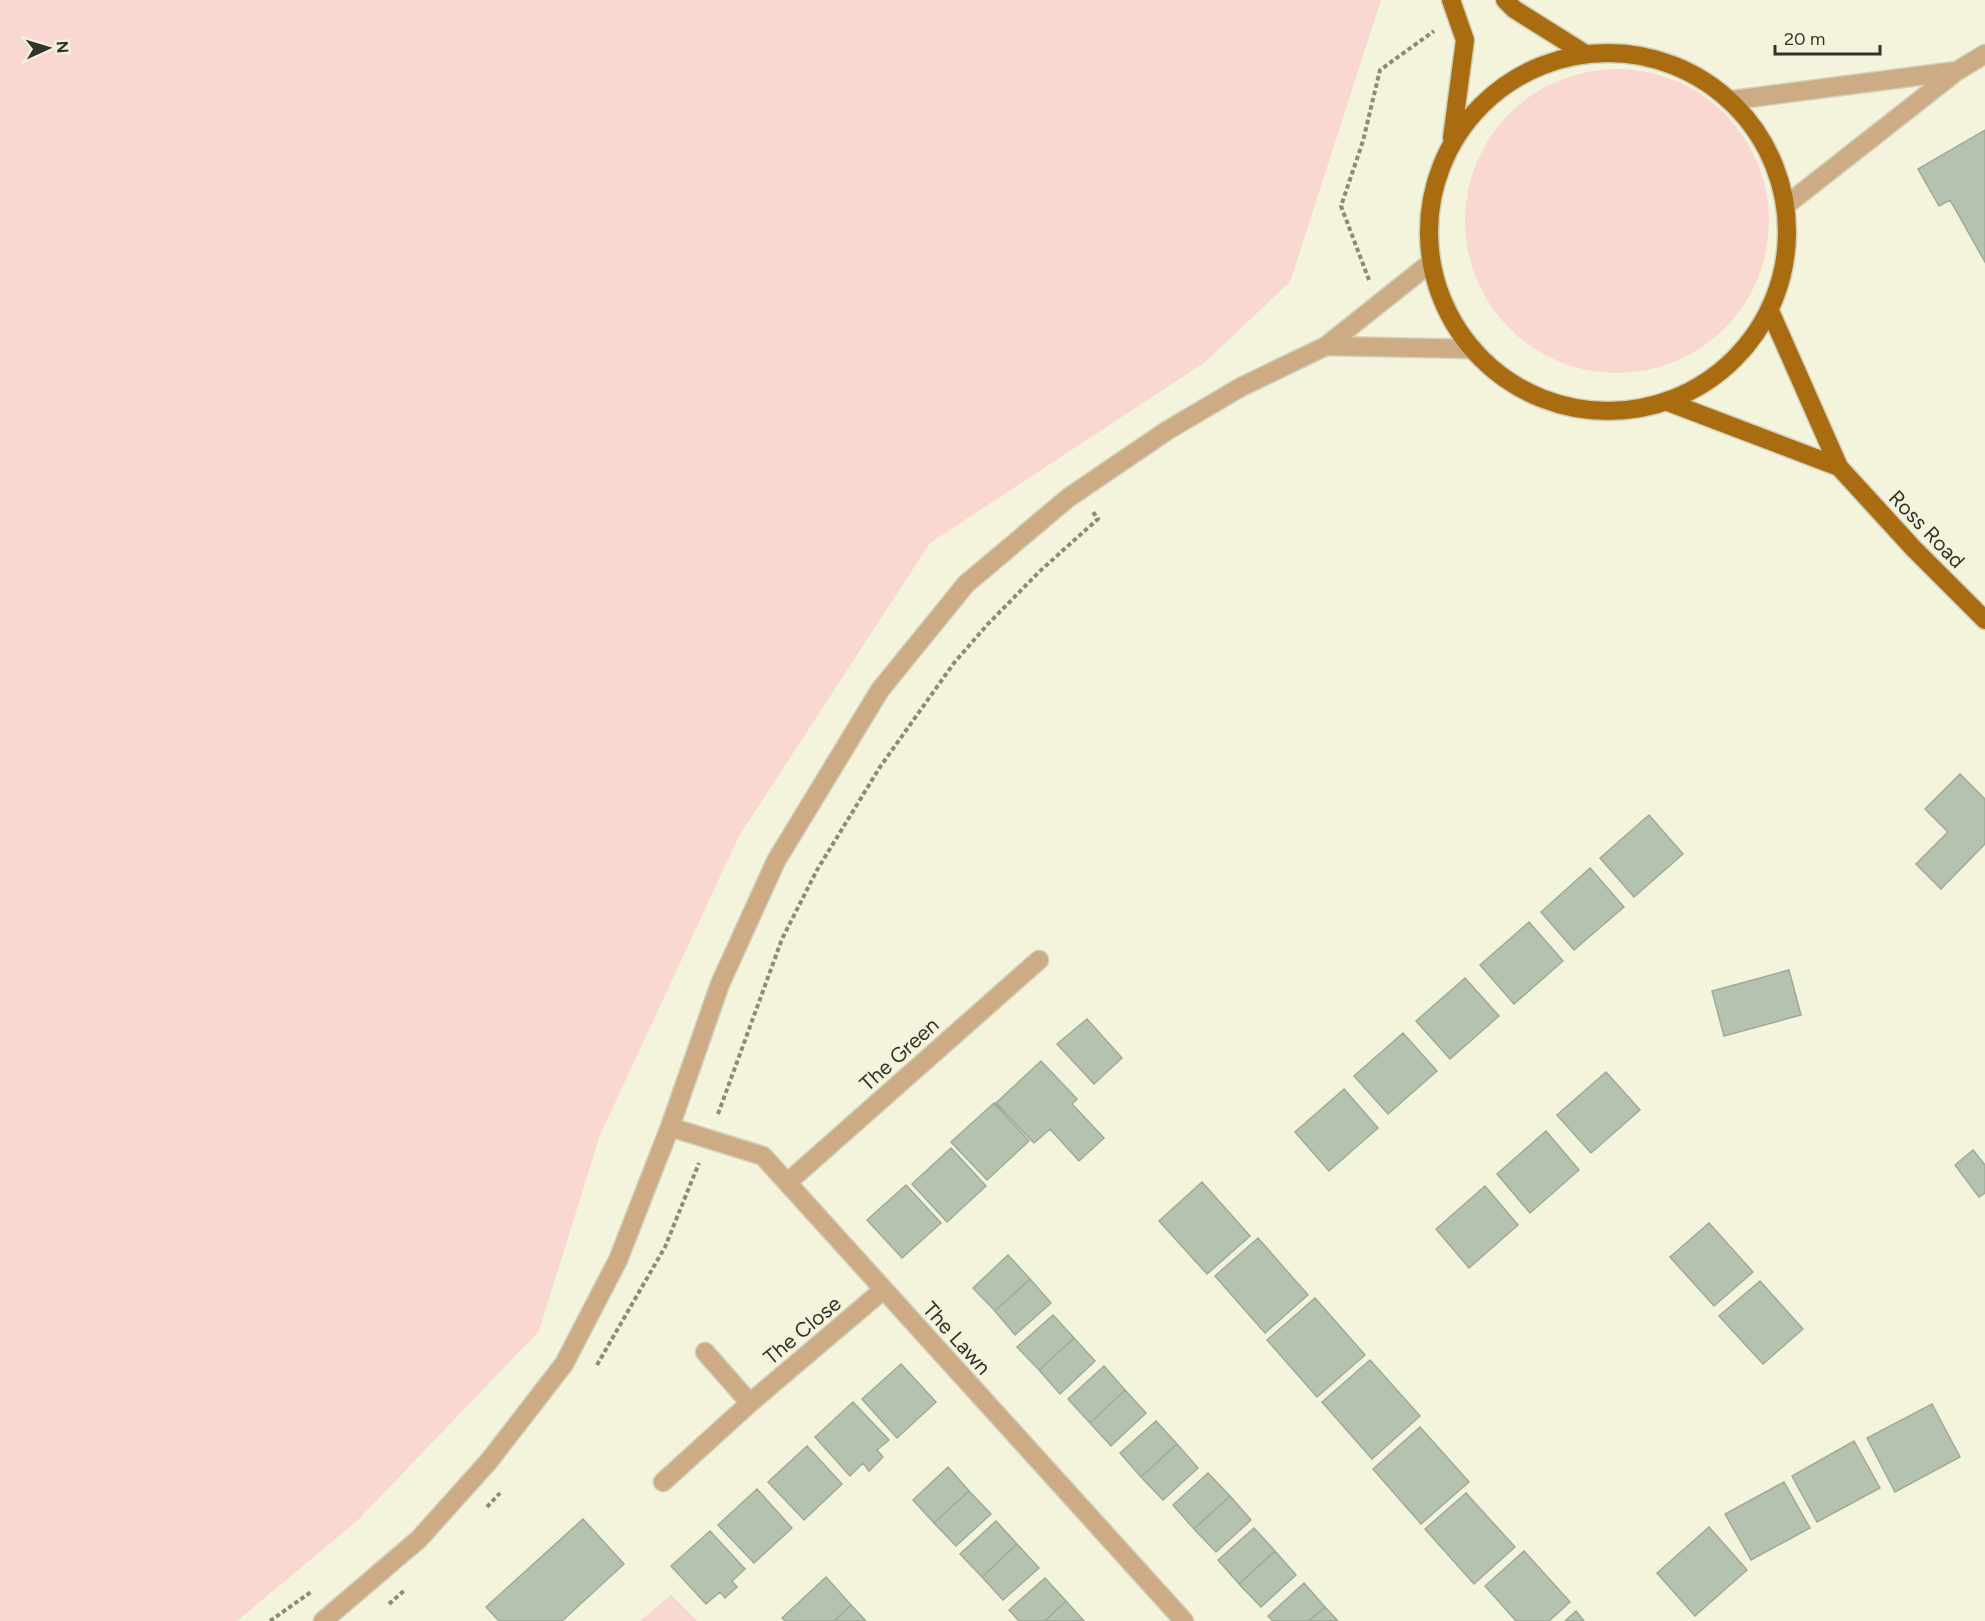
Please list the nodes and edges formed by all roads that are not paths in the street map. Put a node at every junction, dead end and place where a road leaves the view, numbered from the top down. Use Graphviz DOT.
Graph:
graph roads {
  1 [pos="1505,0"];
  2 [pos="1454,8"];
  3 [pos="1584,53"];
  4 [pos="1985,54"];
  5 [pos="1957,71"];
  6 [pos="1733,100"];
  7 [pos="1452,138"];
  8 [pos="1785,207"];
  9 [pos="1430,264"];
  10 [pos="1770,311"];
  11 [pos="1326,346"];
  12 [pos="1473,349"];
  13 [pos="1668,402"];
  14 [pos="1839,467"];
  15 [pos="1985,621"];
  16 [pos="1039,960"];
  17 [pos="670,1127"];
  18 [pos="788,1182"];
  19 [pos="883,1290"];
  20 [pos="705,1352"];
  21 [pos="750,1403"];
  22 [pos="663,1482"];
  23 [pos="323,1621"];
  24 [pos="1184,1621"];
  1 -- 3 [label="main road"];
  2 -- 7 [label="main road"];
  3 -- 6 [label="main road"];
  3 -- 7 [label="main road"];
  4 -- 5 [label="street"];
  5 -- 6 [label="street"];
  5 -- 8 [label="street"];
  6 -- 8 [label="main road"];
  7 -- 9 [label="main road"];
  8 -- 10 [label="main road"];
  9 -- 11 [label="street"];
  9 -- 12 [label="main road"];
  10 -- 13 [label="main road"];
  10 -- 14 [label="main road"];
  11 -- 12 [label="street"];
  11 -- 17 [label="street"];
  12 -- 13 [label="main road"];
  13 -- 14 [label="main road"];
  14 -- 15 [label="main road, Ross Road"];
  16 -- 18 [label="street, The Green"];
  17 -- 18 [label="street, The Lawn"];
  17 -- 23 [label="street"];
  18 -- 19 [label="street, The Lawn"];
  19 -- 21 [label="street, The Close"];
  19 -- 24 [label="street, The Lawn"];
  20 -- 21 [label="street"];
  21 -- 22 [label="street, The Close"];
}
